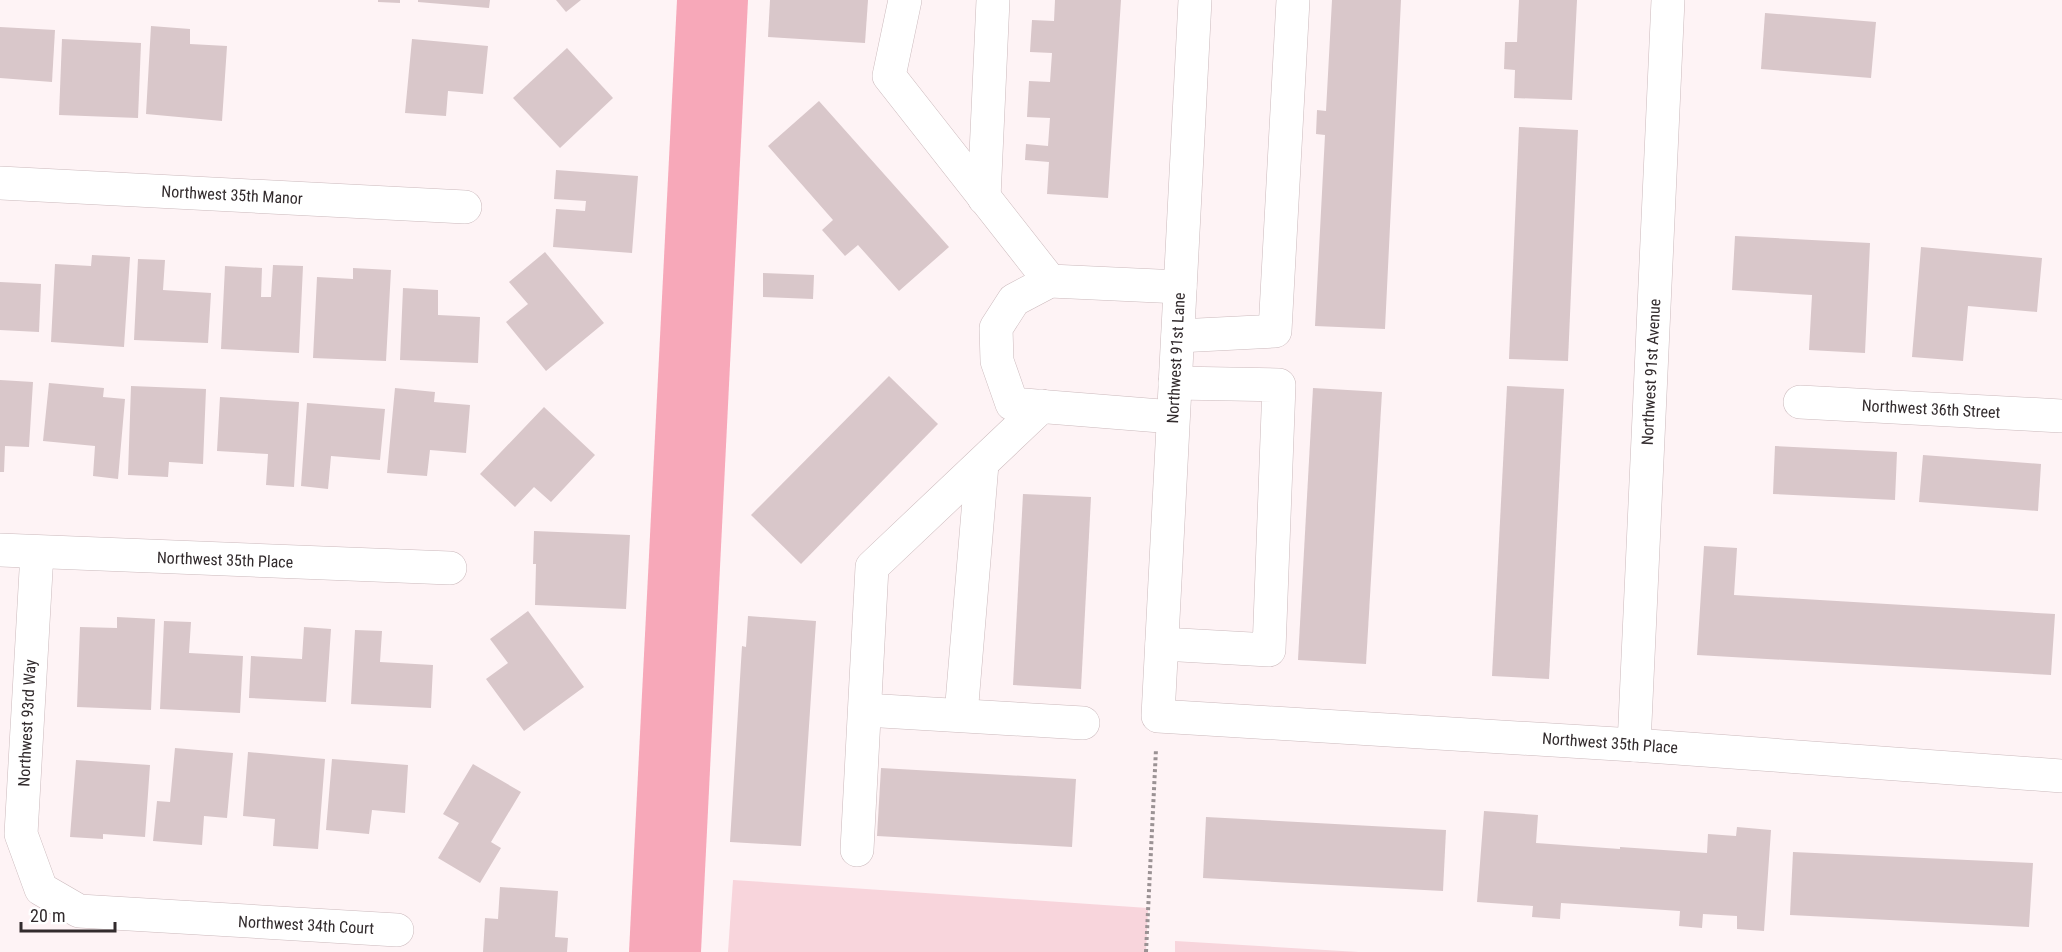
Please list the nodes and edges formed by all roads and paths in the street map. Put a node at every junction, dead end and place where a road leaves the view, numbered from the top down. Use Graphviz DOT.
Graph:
graph roads {
  1 [pos="905,0"];
  2 [pos="993,0"];
  3 [pos="1195,0"];
  4 [pos="1293,0"];
  5 [pos="1668,0"];
  6 [pos="0,183"];
  7 [pos="984,198"];
  8 [pos="465,207"];
  9 [pos="1050,281"];
  10 [pos="1180,287"];
  11 [pos="1178,336"];
  12 [pos="1175,383"];
  13 [pos="1800,402"];
  14 [pos="1042,406"];
  15 [pos="2062,416"];
  16 [pos="1173,417"];
  17 [pos="982,464"];
  18 [pos="0,550"];
  19 [pos="37,553"];
  20 [pos="450,568"];
  21 [pos="1162,644"];
  22 [pos="865,710"];
  23 [pos="961,715"];
  24 [pos="1158,716"];
  25 [pos="1083,723"];
  26 [pos="1634,745"];
  27 [pos="2062,776"];
  28 [pos="857,850"];
  29 [pos="41,889"];
  30 [pos="397,930"];
  31 [pos="1146,952"];
  1 -- 7 [label="street"];
  2 -- 7 [label="street"];
  3 -- 10 [label="street, Northwest 91st Lane"];
  4 -- 11 [label="street"];
  5 -- 26 [label="street, Northwest 91st Avenue"];
  6 -- 8 [label="street, Northwest 35th Manor"];
  7 -- 9 [label="street"];
  9 -- 10 [label="street"];
  9 -- 14 [label="street"];
  10 -- 11 [label="street, Northwest 91st Lane"];
  11 -- 12 [label="street, Northwest 91st Lane"];
  12 -- 16 [label="street, Northwest 91st Lane"];
  12 -- 21 [label="street"];
  13 -- 15 [label="street, Northwest 36th Street"];
  14 -- 16 [label="street"];
  14 -- 17 [label="street"];
  16 -- 21 [label="street, Northwest 91st Lane"];
  17 -- 22 [label="street"];
  17 -- 23 [label="street"];
  18 -- 19 [label="street, Northwest 35th Place"];
  19 -- 20 [label="street, Northwest 35th Place"];
  19 -- 29 [label="street, Northwest 93rd Way"];
  21 -- 24 [label="street, Northwest 91st Lane"];
  22 -- 23 [label="street"];
  22 -- 28 [label="street"];
  23 -- 25 [label="street"];
  24 -- 26 [label="street, Northwest 35th Place"];
  24 -- 31 [label="path"];
  26 -- 27 [label="street, Northwest 35th Place"];
  29 -- 30 [label="street, Northwest 34th Court"];
}
